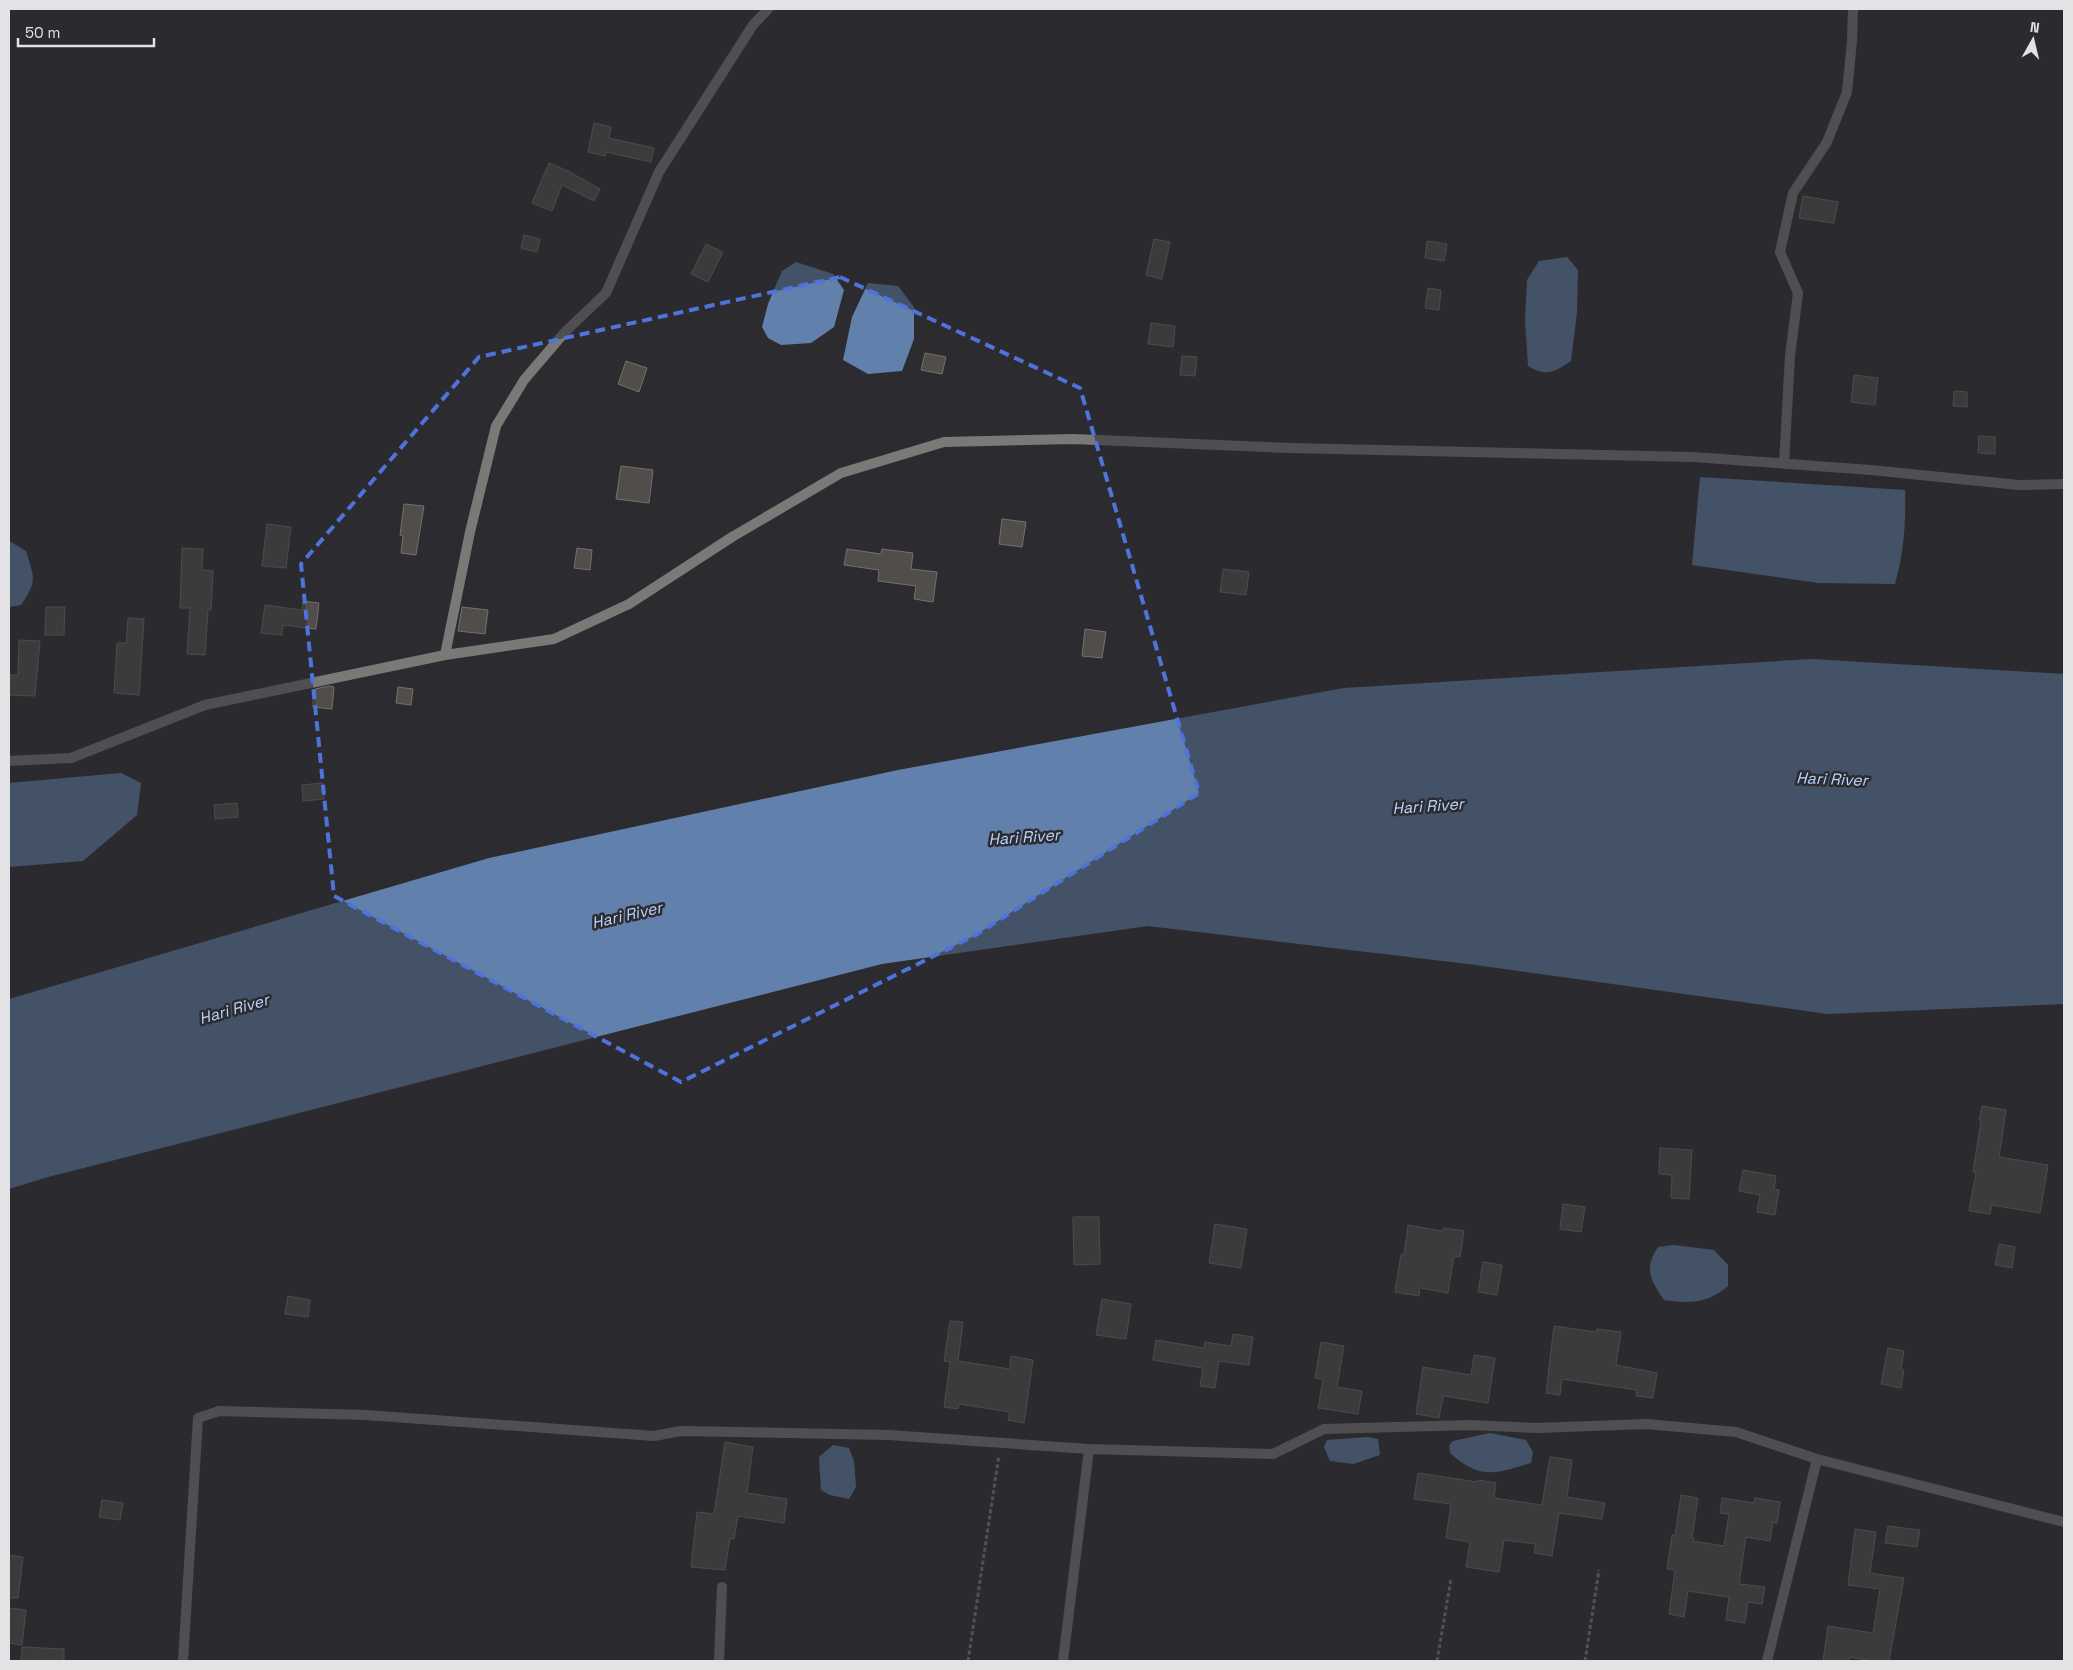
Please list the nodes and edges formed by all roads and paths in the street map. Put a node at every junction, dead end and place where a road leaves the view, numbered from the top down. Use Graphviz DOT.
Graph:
graph roads {
  1 [pos="768,9"];
  2 [pos="1853,9"];
  3 [pos="1784,464"];
  4 [pos="2064,484"];
  5 [pos="445,655"];
  6 [pos="9,761"];
  7 [pos="1001,1442"];
  8 [pos="1089,1448"];
  9 [pos="1817,1459"];
  10 [pos="2064,1522"];
  11 [pos="1598,1570"];
  12 [pos="1450,1580"];
  13 [pos="722,1587"];
  14 [pos="183,1661"];
  15 [pos="719,1661"];
  16 [pos="968,1661"];
  17 [pos="1063,1661"];
  18 [pos="1437,1661"];
  19 [pos="1585,1661"];
  20 [pos="1767,1661"];
  1 -- 5 [label="street"];
  2 -- 3 [label="street"];
  3 -- 4 [label="street"];
  3 -- 5 [label="street"];
  5 -- 6 [label="street"];
  7 -- 8 [label="street"];
  7 -- 14 [label="street"];
  7 -- 16 [label="path"];
  8 -- 9 [label="street"];
  8 -- 17 [label="street"];
  9 -- 10 [label="street"];
  9 -- 20 [label="street"];
  11 -- 19 [label="path"];
  12 -- 18 [label="path"];
  13 -- 15 [label="street"];
}
